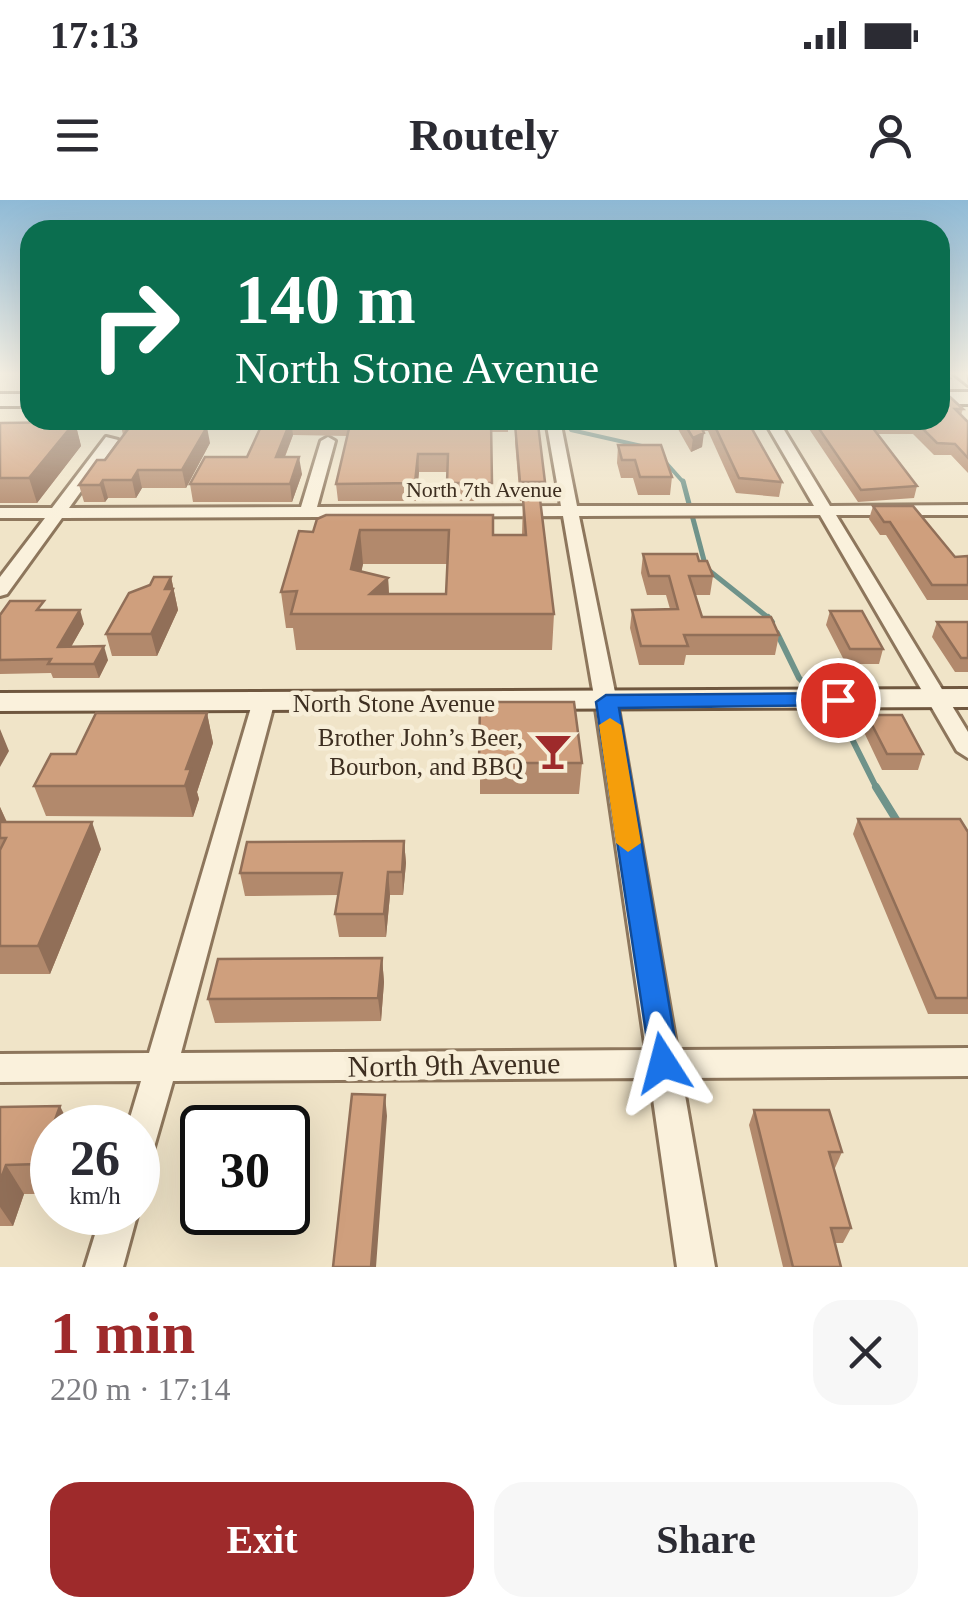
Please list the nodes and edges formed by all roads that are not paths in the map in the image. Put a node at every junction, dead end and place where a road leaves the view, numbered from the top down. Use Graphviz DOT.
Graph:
graph roads {
  1 [pos="556,430"];
  2 [pos="777,430"];
  3 [pos="111,440"];
  4 [pos="328,441"];
  5 [pos="968,510"];
  6 [pos="570,511"];
  7 [pos="826,511"];
  8 [pos="308,512"];
  9 [pos="0,513"];
  10 [pos="56,513"];
  11 [pos="0,590"];
  12 [pos="952,699"];
  13 [pos="0,702"];
  14 [pos="606,702"];
  15 [pos="263,704"];
  16 [pos="968,751"];
  17 [pos="968,1062"];
  18 [pos="663,1063"];
  19 [pos="0,1068"];
  20 [pos="160,1068"];
  21 [pos="150,1105"];
  22 [pos="113,1235"];
  23 [pos="104,1267"];
  24 [pos="696,1267"];
  1 -- 6 [label="street"];
  2 -- 7 [label="street"];
  3 -- 10 [label="street"];
  4 -- 8 [label="street"];
  5 -- 7 [label="street, North 7th Avenue"];
  6 -- 7 [label="street, North 7th Avenue"];
  6 -- 8 [label="street, North 7th Avenue"];
  6 -- 14 [label="street"];
  7 -- 12 [label="street"];
  8 -- 10 [label="street, North 7th Avenue"];
  9 -- 10 [label="street, North 7th Avenue"];
  10 -- 11 [label="street"];
  12 -- 14 [label="main road, North Stone Avenue"];
  12 -- 16 [label="street"];
  13 -- 15 [label="main road, North Stone Avenue"];
  14 -- 15 [label="main road, North Stone Avenue"];
  14 -- 18 [label="street"];
  15 -- 20 [label="street"];
  17 -- 18 [label="street, North 9th Avenue"];
  18 -- 20 [label="street, North 9th Avenue"];
  18 -- 24 [label="street"];
  19 -- 20 [label="street, North 9th Avenue"];
  20 -- 21 [label="street"];
  22 -- 23 [label="street"];
}
